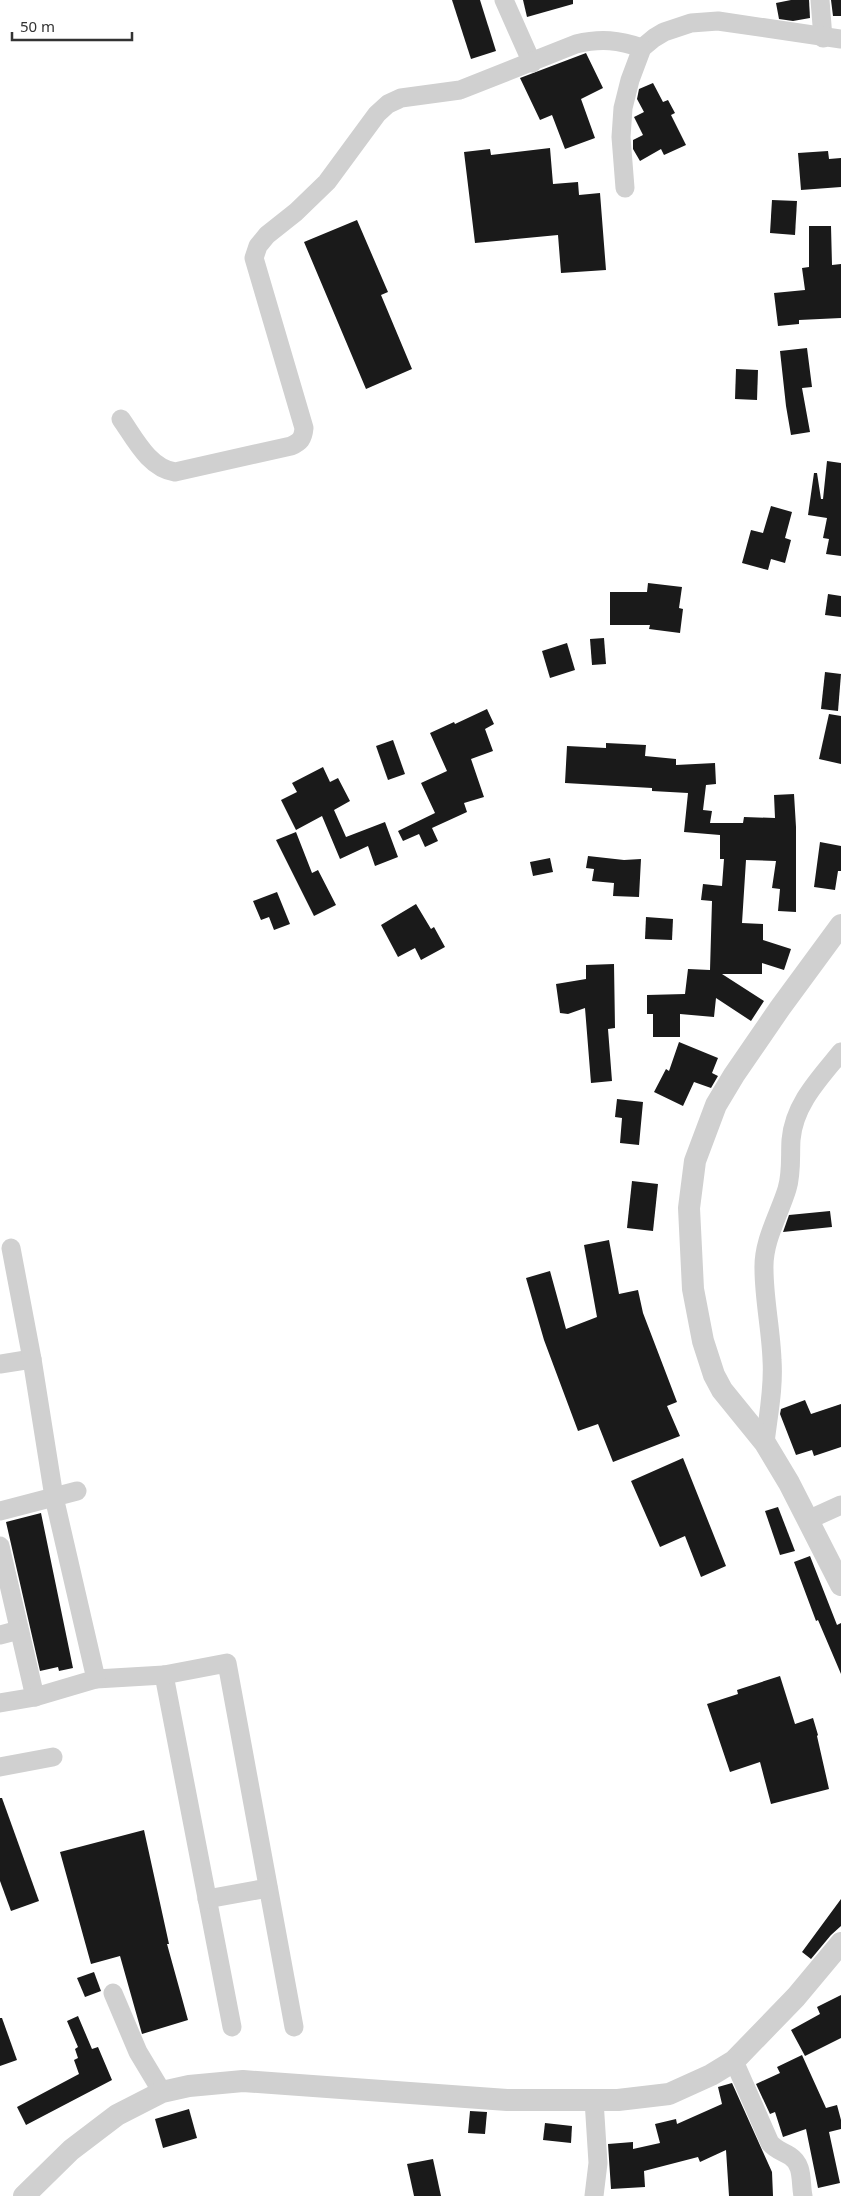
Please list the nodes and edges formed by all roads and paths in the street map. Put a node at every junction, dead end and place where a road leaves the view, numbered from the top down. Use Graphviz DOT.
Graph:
graph roads {
  1 [pos="504,0"];
  2 [pos="820,0"];
  3 [pos="832,39"];
  4 [pos="642,48"];
  5 [pos="532,63"];
  6 [pos="625,188"];
  7 [pos="121,419"];
  8 [pos="841,925"];
  9 [pos="841,1052"];
  10 [pos="11,1248"];
  11 [pos="32,1359"];
  12 [pos="0,1364"];
  13 [pos="759,1436"];
  14 [pos="77,1491"];
  15 [pos="54,1497"];
  16 [pos="841,1505"];
  17 [pos="0,1511"];
  18 [pos="808,1520"];
  19 [pos="0,1546"];
  20 [pos="3,1573"];
  21 [pos="841,1584"];
  22 [pos="20,1630"];
  23 [pos="0,1635"];
  24 [pos="164,1675"];
  25 [pos="96,1679"];
  26 [pos="35,1697"];
  27 [pos="0,1703"];
  28 [pos="53,1757"];
  29 [pos="0,1768"];
  30 [pos="268,1888"];
  31 [pos="207,1899"];
  32 [pos="841,1943"];
  33 [pos="113,1993"];
  34 [pos="232,2027"];
  35 [pos="294,2027"];
  36 [pos="734,2061"];
  37 [pos="156,2084"];
  38 [pos="594,2100"];
  39 [pos="24,2196"];
  40 [pos="594,2196"];
  41 [pos="803,2196"];
  1 -- 5 [label="street"];
  2 -- 3 [label="street"];
  3 -- 4 [label="street"];
  4 -- 5 [label="street"];
  4 -- 6 [label="street"];
  5 -- 7 [label="street"];
  8 -- 13 [label="street"];
  9 -- 13 [label="street"];
  10 -- 11 [label="street"];
  11 -- 12 [label="street"];
  11 -- 15 [label="street"];
  13 -- 18 [label="street"];
  14 -- 15 [label="street"];
  15 -- 17 [label="street"];
  15 -- 25 [label="street"];
  16 -- 18 [label="street"];
  18 -- 21 [label="street"];
  19 -- 20 [label="street"];
  20 -- 22 [label="street"];
  22 -- 23 [label="street"];
  22 -- 26 [label="street"];
  24 -- 25 [label="street"];
  24 -- 30 [label="street"];
  24 -- 31 [label="street"];
  25 -- 26 [label="street"];
  26 -- 27 [label="street"];
  28 -- 29 [label="street"];
  30 -- 31 [label="street"];
  30 -- 35 [label="street"];
  31 -- 34 [label="street"];
  32 -- 36 [label="street"];
  33 -- 37 [label="street"];
  36 -- 38 [label="street"];
  36 -- 41 [label="street"];
  37 -- 38 [label="street"];
  37 -- 39 [label="street"];
  38 -- 40 [label="street"];
}
